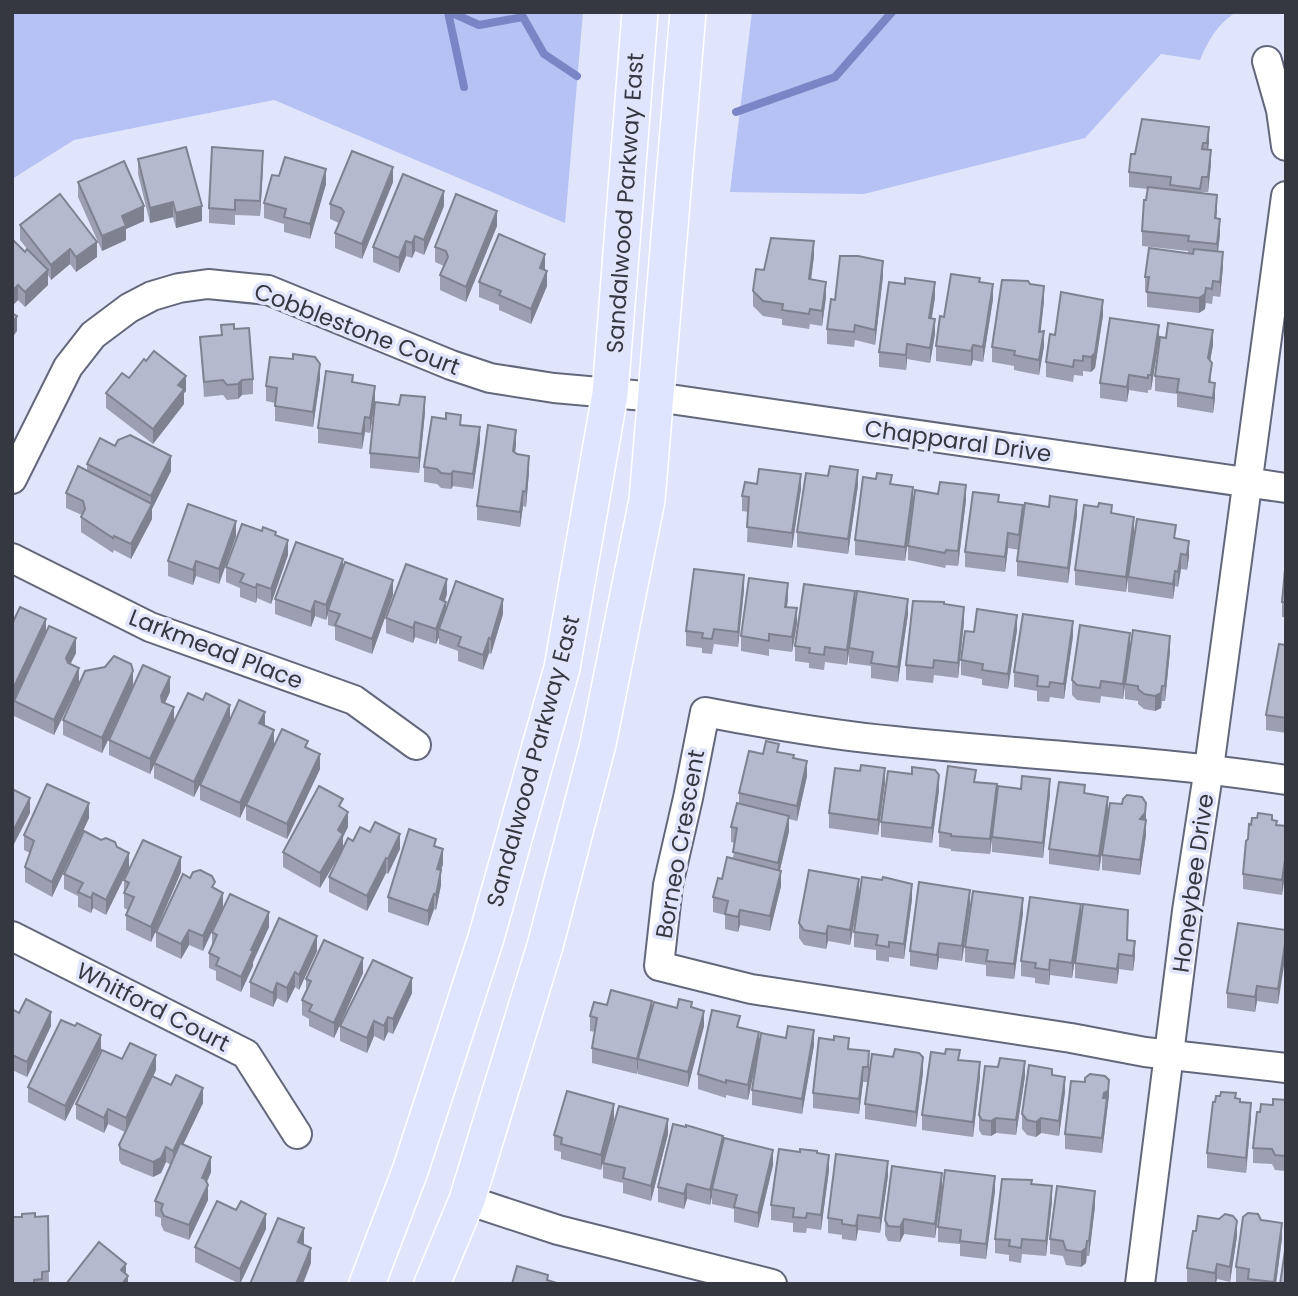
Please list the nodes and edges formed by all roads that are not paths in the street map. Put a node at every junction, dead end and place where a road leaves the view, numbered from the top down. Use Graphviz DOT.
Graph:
graph roads {
  1 [pos="640,12"];
  2 [pos="688,12"];
  3 [pos="1267,61"];
  4 [pos="1286,146"];
  5 [pos="1286,196"];
  6 [pos="632,396"];
  7 [pos="12,479"];
  8 [pos="1248,482"];
  9 [pos="1286,488"];
  10 [pos="12,558"];
  11 [pos="416,745"];
  12 [pos="1209,768"];
  13 [pos="1286,780"];
  14 [pos="12,936"];
  15 [pos="1170,1056"];
  16 [pos="1286,1068"];
  17 [pos="297,1135"];
  18 [pos="467,1200"];
  19 [pos="367,1284"];
  20 [pos="432,1284"];
  21 [pos="772,1284"];
  22 [pos="1140,1284"];
  1 -- 6 [label="main road, Sandalwood Parkway East"];
  2 -- 6 [label="main road, Sandalwood Parkway East"];
  3 -- 4 [label="street"];
  5 -- 8 [label="street, Honeybee Drive"];
  6 -- 7 [label="street, Cobblestone Court"];
  6 -- 8 [label="street, Chapparal Drive"];
  6 -- 18 [label="main road, Sandalwood Parkway East"];
  6 -- 19 [label="main road, Sandalwood Parkway East"];
  8 -- 9 [label="street, Chapparal Drive"];
  8 -- 12 [label="street, Honeybee Drive"];
  10 -- 11 [label="street, Larkmead Place"];
  12 -- 13 [label="street"];
  12 -- 15 [label="street, Honeybee Drive"];
  12 -- 15 [label="street, Borneo Crescent"];
  14 -- 17 [label="street, Whitford Court"];
  15 -- 16 [label="street"];
  15 -- 22 [label="street, Honeybee Drive"];
  18 -- 20 [label="main road, Sandalwood Parkway East"];
  18 -- 21 [label="street"];
}
